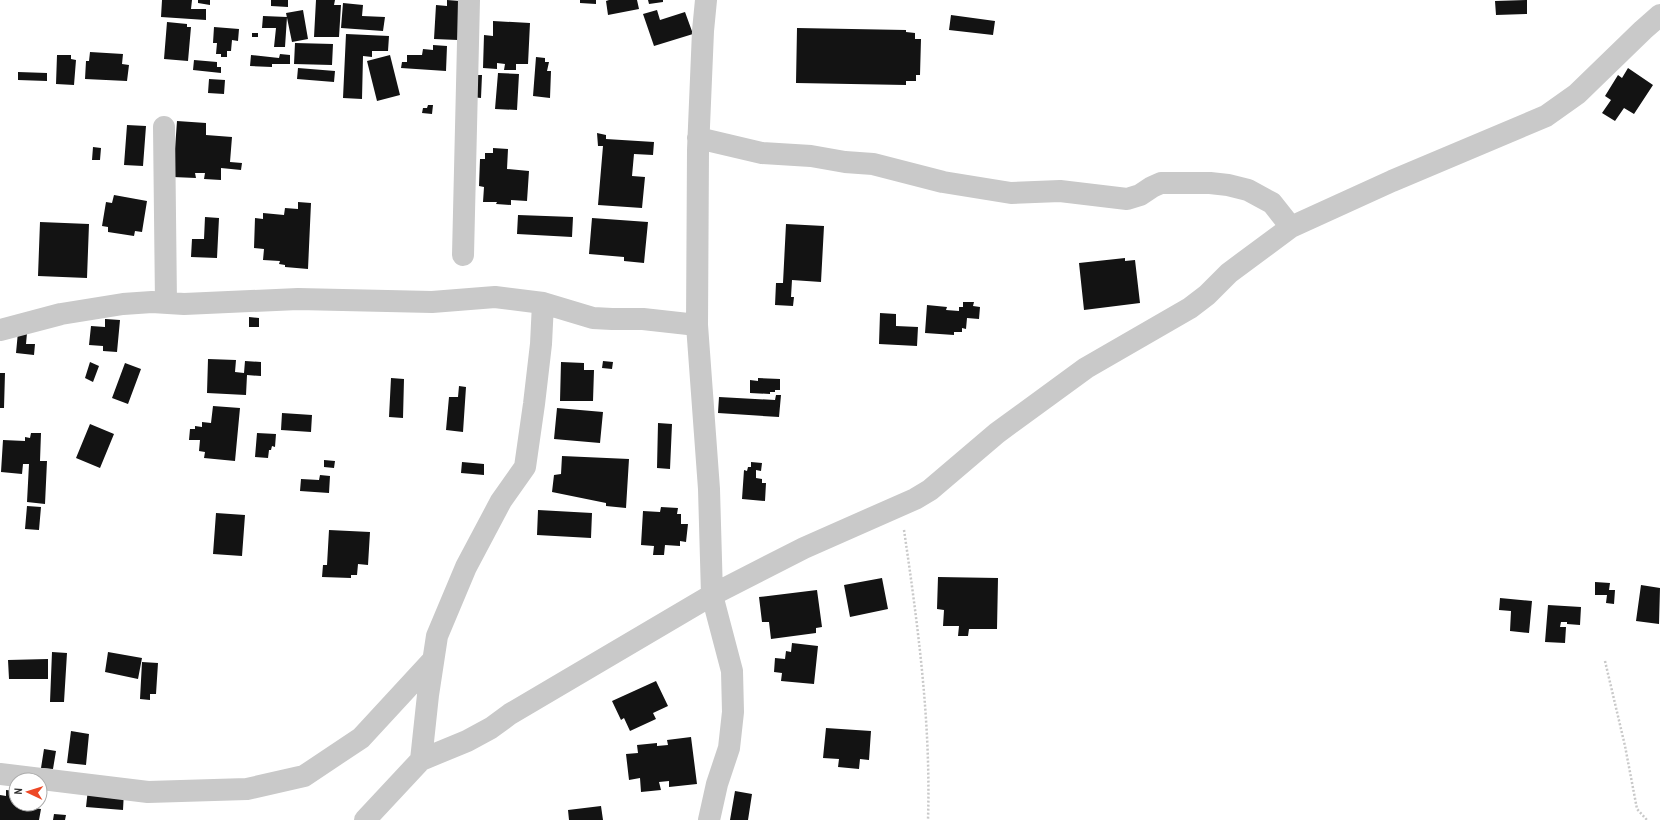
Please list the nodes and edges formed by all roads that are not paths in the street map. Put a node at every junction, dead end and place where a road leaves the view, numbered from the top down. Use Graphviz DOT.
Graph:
graph roads {
  1 [pos="469,0"];
  2 [pos="706,0"];
  3 [pos="1660,15"];
  4 [pos="164,127"];
  5 [pos="698,138"];
  6 [pos="1291,227"];
  7 [pos="463,255"];
  8 [pos="166,303"];
  9 [pos="543,303"];
  10 [pos="697,324"];
  11 [pos="0,330"];
  12 [pos="712,595"];
  13 [pos="433,660"];
  14 [pos="421,760"];
  15 [pos="0,774"];
  16 [pos="365,820"];
  17 [pos="708,820"];
  1 -- 7 [label="street"];
  2 -- 5 [label="street"];
  3 -- 6 [label="street"];
  4 -- 8 [label="street"];
  5 -- 6 [label="street"];
  5 -- 10 [label="street"];
  6 -- 12 [label="street"];
  8 -- 9 [label="street"];
  8 -- 11 [label="street"];
  9 -- 10 [label="street"];
  9 -- 13 [label="street"];
  10 -- 12 [label="street"];
  12 -- 14 [label="street"];
  12 -- 17 [label="street"];
  13 -- 14 [label="street"];
  13 -- 15 [label="street"];
  14 -- 16 [label="street"];
}
